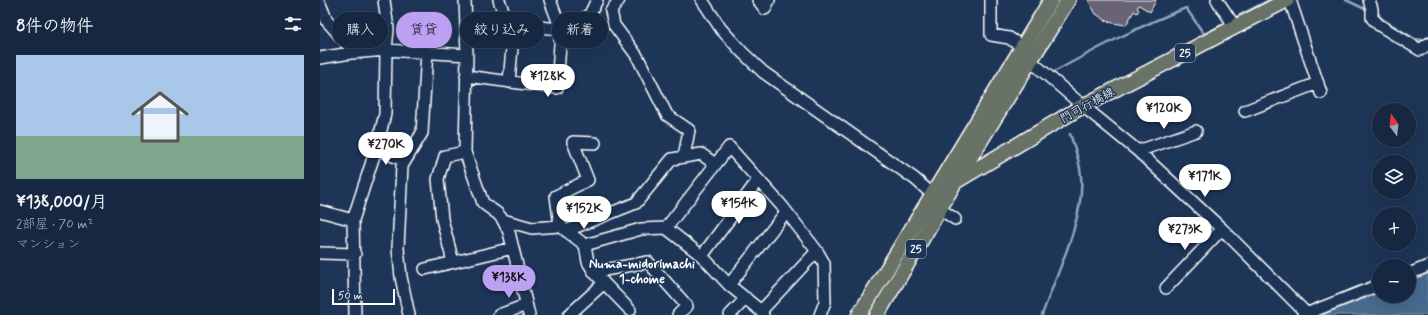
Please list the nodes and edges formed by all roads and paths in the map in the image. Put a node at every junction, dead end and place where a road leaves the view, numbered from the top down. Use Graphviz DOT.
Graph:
graph roads {
  1 [pos="384,0"];
  2 [pos="465,0"];
  3 [pos="499,0"];
  4 [pos="550,0"];
  5 [pos="597,0"];
  6 [pos="619,0"];
  7 [pos="702,0"];
  8 [pos="758,0"];
  9 [pos="770,0"];
  10 [pos="991,0"];
  11 [pos="1052,0"];
  12 [pos="1068,0"];
  13 [pos="1217,0"];
  14 [pos="1369,0"];
  15 [pos="1284,1"];
  16 [pos="320,4"];
  17 [pos="503,12"];
  18 [pos="555,12"];
  19 [pos="591,12"];
  20 [pos="1232,22"];
  21 [pos="512,48"];
  22 [pos="560,48"];
  23 [pos="386,50"];
  24 [pos="1425,50"];
  25 [pos="351,52"];
  26 [pos="426,52"];
  27 [pos="1025,53"];
  28 [pos="467,55"];
  29 [pos="320,58"];
  30 [pos="466,76"];
  31 [pos="509,82"];
  32 [pos="1083,106"];
  33 [pos="1245,111"];
  34 [pos="1196,131"];
  35 [pos="984,136"];
  36 [pos="595,143"];
  37 [pos="377,149"];
  38 [pos="1138,151"];
  39 [pos="465,152"];
  40 [pos="1004,153"];
  41 [pos="684,157"];
  42 [pos="405,161"];
  43 [pos="715,164"];
  44 [pos="758,180"];
  45 [pos="955,182"];
  46 [pos="933,195"];
  47 [pos="940,208"];
  48 [pos="320,211"];
  49 [pos="786,212"];
  50 [pos="955,219"];
  51 [pos="353,220"];
  52 [pos="503,220"];
  53 [pos="666,228"];
  54 [pos="563,229"];
  55 [pos="1222,229"];
  56 [pos="585,245"];
  57 [pos="513,248"];
  58 [pos="817,252"];
  59 [pos="320,253"];
  60 [pos="354,254"];
  61 [pos="702,256"];
  62 [pos="453,262"];
  63 [pos="1428,266"];
  64 [pos="424,269"];
  65 [pos="1416,271"];
  66 [pos="594,272"];
  67 [pos="604,283"];
  68 [pos="729,285"];
  69 [pos="1166,288"];
  70 [pos="1372,288"];
  71 [pos="746,298"];
  72 [pos="527,310"];
  73 [pos="630,313"];
  74 [pos="762,313"];
  75 [pos="863,313"];
  76 [pos="1304,314"];
  77 [pos="355,315"];
  78 [pos="409,315"];
  79 [pos="499,315"];
  80 [pos="569,315"];
  81 [pos="678,315"];
  82 [pos="730,315"];
  83 [pos="820,315"];
  84 [pos="877,315"];
  1 -- 23 [label="street"];
  2 -- 28 [label="street"];
  3 -- 17 [label="street"];
  4 -- 18 [label="street"];
  5 -- 19 [label="street"];
  6 -- 41 [label="street"];
  7 -- 46 [label="street"];
  8 -- 9 [label="street"];
  10 -- 27 [label="street"];
  11 -- 27 [label="main road, 門司行橋線 / 25"];
  12 -- 27 [label="main road, 門司行橋線 / 25"];
  13 -- 20 [label="street"];
  14 -- 24 [label="street"];
  15 -- 20 [label="main road, 門司行橋線 / 25"];
  15 -- 33 [label="street"];
  16 -- 25 [label="street"];
  20 -- 32 [label="main road, 門司行橋線 / 25"];
  21 -- 31 [label="street"];
  22 -- 31 [label="street"];
  23 -- 25 [label="street"];
  23 -- 26 [label="street"];
  23 -- 37 [label="street"];
  25 -- 29 [label="street"];
  26 -- 28 [label="street"];
  26 -- 42 [label="street"];
  27 -- 32 [label="street"];
  27 -- 35 [label="main road, 門司行橋線 / 25"];
  27 -- 46 [label="main road, 門司行橋線 / 25"];
  28 -- 30 [label="street"];
  30 -- 31 [label="street"];
  30 -- 39 [label="street"];
  32 -- 38 [label="street"];
  32 -- 40 [label="main road, 門司行橋線 / 25"];
  34 -- 38 [label="street"];
  35 -- 40 [label="main road"];
  35 -- 45 [label="main road, 門司行橋線 / 25"];
  36 -- 54 [label="street"];
  37 -- 42 [label="street"];
  37 -- 51 [label="street"];
  38 -- 55 [label="street"];
  39 -- 52 [label="street"];
  39 -- 62 [label="street"];
  40 -- 45 [label="main road, 門司行橋線 / 25"];
  41 -- 43 [label="street"];
  41 -- 54 [label="street"];
  42 -- 78 [label="street"];
  43 -- 44 [label="street"];
  43 -- 53 [label="street"];
  44 -- 49 [label="street"];
  44 -- 61 [label="street"];
  45 -- 46 [label="main road, 門司行橋線 / 25"];
  45 -- 47 [label="main road, 門司行橋線 / 25"];
  46 -- 47 [label="street"];
  46 -- 75 [label="main road, 門司行橋線 / 25"];
  47 -- 50 [label="street"];
  47 -- 84 [label="main road, 門司行橋線 / 25"];
  48 -- 51 [label="street"];
  49 -- 58 [label="street"];
  49 -- 68 [label="street"];
  51 -- 60 [label="street"];
  52 -- 54 [label="street"];
  52 -- 57 [label="street"];
  53 -- 56 [label="street"];
  53 -- 61 [label="street"];
  54 -- 56 [label="street"];
  55 -- 69 [label="street"];
  55 -- 76 [label="street"];
  56 -- 66 [label="street"];
  57 -- 62 [label="street"];
  57 -- 72 [label="street"];
  58 -- 74 [label="street"];
  58 -- 83 [label="street"];
  59 -- 60 [label="street"];
  60 -- 77 [label="street"];
  61 -- 68 [label="street"];
  62 -- 64 [label="street"];
  63 -- 65 [label="street"];
  66 -- 67 [label="street"];
  66 -- 81 [label="street"];
  67 -- 73 [label="street"];
  67 -- 80 [label="street"];
  68 -- 71 [label="street"];
  70 -- 76 [label="street"];
  71 -- 74 [label="street"];
  71 -- 82 [label="street"];
  72 -- 79 [label="street"];
}
